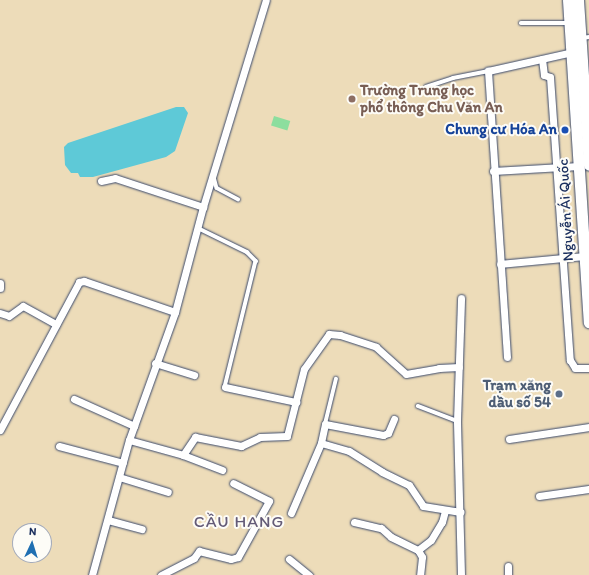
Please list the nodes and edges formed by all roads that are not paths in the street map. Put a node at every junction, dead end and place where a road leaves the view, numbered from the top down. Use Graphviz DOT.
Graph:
graph roads {
  1 [pos="266,0"];
  2 [pos="568,0"];
  3 [pos="578,0"];
  4 [pos="521,23"];
  5 [pos="581,30"];
  6 [pos="572,52"];
  7 [pos="542,59"];
  8 [pos="488,71"];
  9 [pos="426,87"];
  10 [pos="588,128"];
  11 [pos="584,166"];
  12 [pos="555,167"];
  13 [pos="493,171"];
  14 [pos="214,176"];
  15 [pos="100,181"];
  16 [pos="238,200"];
  17 [pos="203,207"];
  18 [pos="198,228"];
  19 [pos="584,256"];
  20 [pos="561,258"];
  21 [pos="500,264"];
  22 [pos="0,283"];
  23 [pos="0,288"];
  24 [pos="462,298"];
  25 [pos="175,312"];
  26 [pos="0,313"];
  27 [pos="589,322"];
  28 [pos="56,324"];
  29 [pos="507,357"];
  30 [pos="155,363"];
  31 [pos="460,367"];
  32 [pos="589,368"];
  33 [pos="194,375"];
  34 [pos="336,379"];
  35 [pos="225,387"];
  36 [pos="74,399"];
  37 [pos="296,402"];
  38 [pos="418,406"];
  39 [pos="394,419"];
  40 [pos="457,421"];
  41 [pos="325,424"];
  42 [pos="134,426"];
  43 [pos="589,427"];
  44 [pos="0,428"];
  45 [pos="509,439"];
  46 [pos="129,440"];
  47 [pos="321,443"];
  48 [pos="59,446"];
  49 [pos="183,455"];
  50 [pos="123,463"];
  51 [pos="222,470"];
  52 [pos="119,477"];
  53 [pos="233,483"];
  54 [pos="589,489"];
  55 [pos="168,492"];
  56 [pos="539,496"];
  57 [pos="445,511"];
  58 [pos="291,512"];
  59 [pos="461,512"];
  60 [pos="108,520"];
  61 [pos="354,522"];
  62 [pos="142,530"];
  63 [pos="418,550"];
  64 [pos="289,559"];
  65 [pos="508,566"];
  66 [pos="92,575"];
  67 [pos="161,575"];
  68 [pos="309,575"];
  69 [pos="420,575"];
  70 [pos="461,575"];
  71 [pos="508,575"];
  1 -- 14 [label="street"];
  2 -- 5 [label="main road, Nguyễn Ái Quốc"];
  3 -- 5 [label="main road, Nguyễn Ái Quốc"];
  4 -- 5 [label="lane"];
  5 -- 6 [label="main road, Nguyễn Ái Quốc"];
  5 -- 10 [label="main road, Nguyễn Ái Quốc"];
  6 -- 7 [label="street"];
  6 -- 11 [label="main road, Nguyễn Ái Quốc"];
  7 -- 8 [label="street"];
  7 -- 12 [label="street"];
  8 -- 9 [label="lane"];
  8 -- 13 [label="street"];
  10 -- 11 [label="main road, Nguyễn Ái Quốc"];
  11 -- 12 [label="street"];
  11 -- 19 [label="main road, Nguyễn Ái Quốc"];
  12 -- 13 [label="street"];
  12 -- 20 [label="street"];
  13 -- 21 [label="street"];
  14 -- 16 [label="lane"];
  14 -- 17 [label="street"];
  15 -- 17 [label="street"];
  17 -- 18 [label="street"];
  18 -- 25 [label="street"];
  18 -- 35 [label="lane"];
  19 -- 20 [label="street"];
  19 -- 27 [label="main road, Nguyễn Ái Quốc"];
  20 -- 21 [label="street"];
  20 -- 32 [label="street"];
  21 -- 29 [label="street"];
  22 -- 23 [label="street"];
  24 -- 31 [label="street"];
  25 -- 28 [label="street"];
  25 -- 30 [label="street"];
  26 -- 28 [label="street"];
  28 -- 44 [label="street"];
  30 -- 33 [label="street"];
  30 -- 42 [label="street"];
  31 -- 37 [label="street"];
  31 -- 40 [label="street"];
  34 -- 41 [label="lane"];
  35 -- 37 [label="street"];
  36 -- 42 [label="street"];
  37 -- 49 [label="street"];
  38 -- 40 [label="lane"];
  39 -- 41 [label="street"];
  40 -- 59 [label="street"];
  41 -- 47 [label="street"];
  42 -- 46 [label="street"];
  43 -- 45 [label="street"];
  46 -- 49 [label="street"];
  46 -- 50 [label="street"];
  47 -- 57 [label="street"];
  47 -- 58 [label="street"];
  48 -- 50 [label="street"];
  49 -- 51 [label="street"];
  50 -- 52 [label="street"];
  52 -- 55 [label="street"];
  52 -- 60 [label="street"];
  53 -- 67 [label="street"];
  54 -- 56 [label="street"];
  57 -- 59 [label="street"];
  57 -- 63 [label="street"];
  59 -- 70 [label="street"];
  60 -- 62 [label="street"];
  60 -- 66 [label="street"];
  61 -- 63 [label="street"];
  63 -- 69 [label="street"];
  64 -- 68 [label="street"];
  65 -- 71 [label="street"];
}
